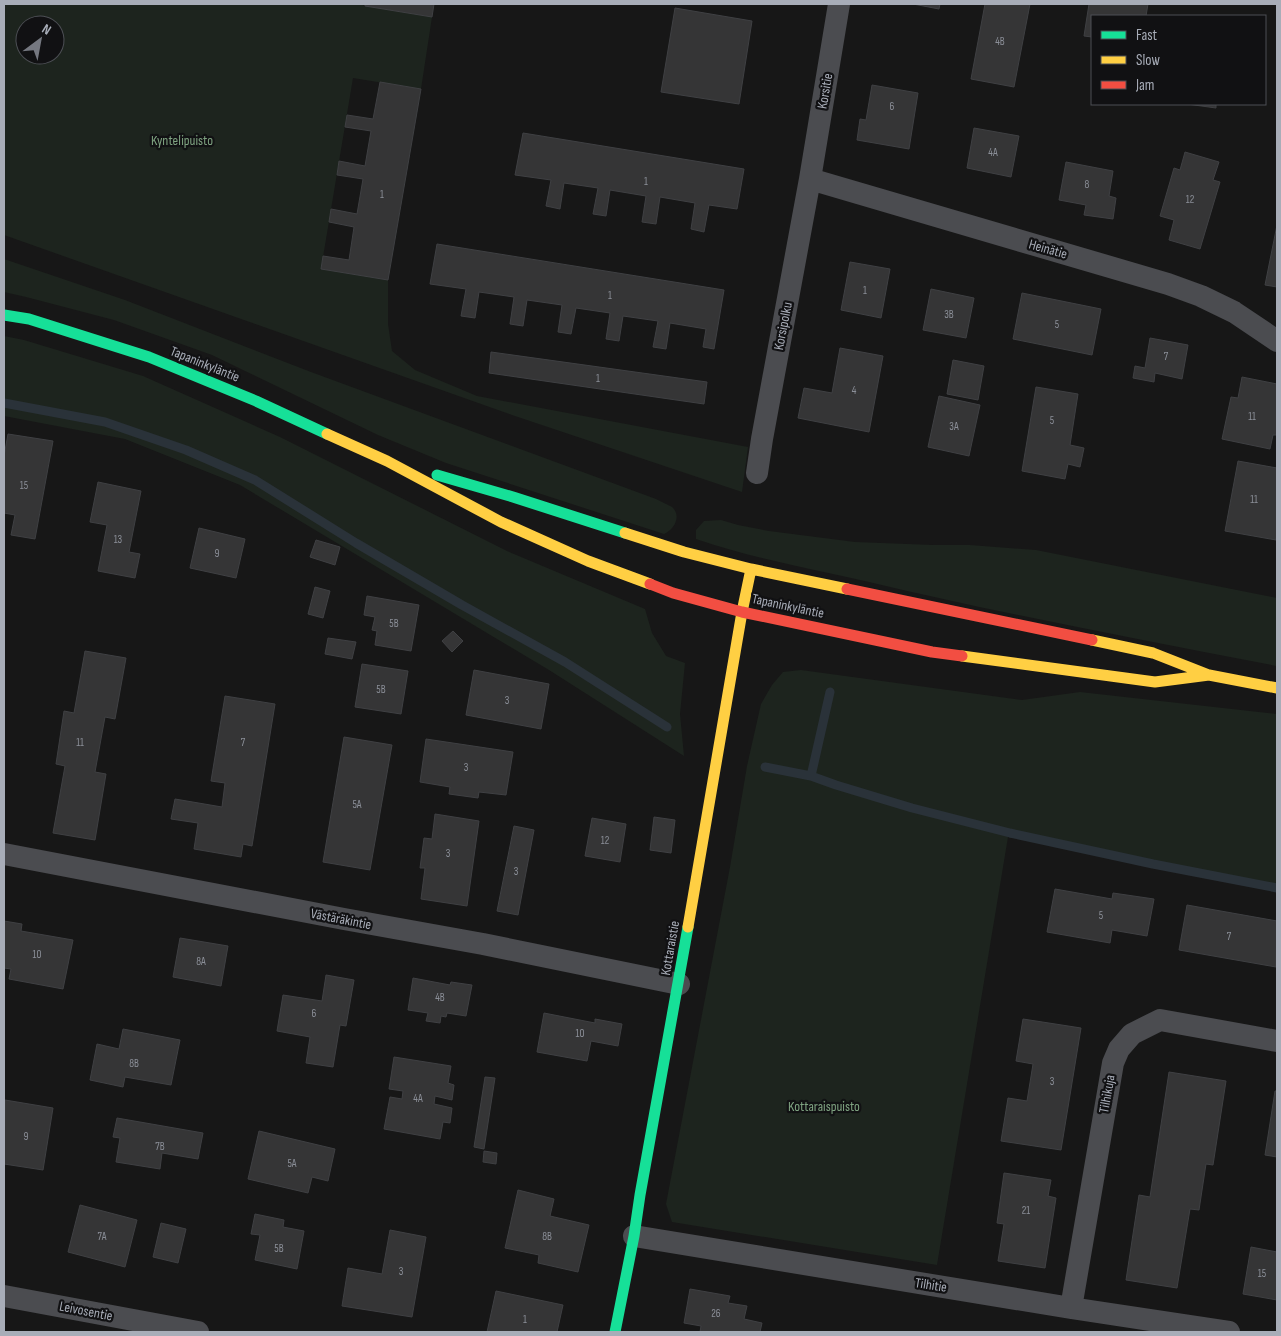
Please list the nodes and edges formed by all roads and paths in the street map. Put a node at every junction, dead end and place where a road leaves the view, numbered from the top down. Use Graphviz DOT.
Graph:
graph roads {
  1 [pos="839,4"];
  2 [pos="810,179"];
  3 [pos="4,316"];
  4 [pos="1277,341"];
  5 [pos="388,461"];
  6 [pos="757,473"];
  7 [pos="751,569"];
  8 [pos="742,612"];
  9 [pos="1209,675"];
  10 [pos="1277,688"];
  11 [pos="4,854"];
  12 [pos="679,984"];
  13 [pos="1277,1041"];
  14 [pos="634,1236"];
  15 [pos="4,1296"];
  16 [pos="1071,1308"];
  17 [pos="198,1332"];
  18 [pos="615,1332"];
  19 [pos="1229,1332"];
  1 -- 2 [label="street, Korsitie"];
  2 -- 4 [label="street, Heinätie"];
  2 -- 6 [label="street, Korsipolku"];
  3 -- 5 [label="main road, Tapaninkyläntie"];
  5 -- 7 [label="main road, Tapaninkyläntie"];
  5 -- 8 [label="main road, Tapaninkyläntie"];
  7 -- 8 [label="main road, Kottaraistie"];
  7 -- 9 [label="main road, Tapaninkyläntie"];
  8 -- 9 [label="main road, Tapaninkyläntie"];
  8 -- 12 [label="main road, Kottaraistie"];
  9 -- 10 [label="main road, Tapaninkyläntie"];
  11 -- 12 [label="street, Västäräkintie"];
  12 -- 14 [label="main road, Kottaraistie"];
  13 -- 16 [label="street, Tilhikuja"];
  14 -- 16 [label="street, Tilhitie"];
  14 -- 18 [label="main road, Kottaraistie"];
  15 -- 17 [label="street, Leivosentie"];
  16 -- 19 [label="street, Tilhitie"];
}
